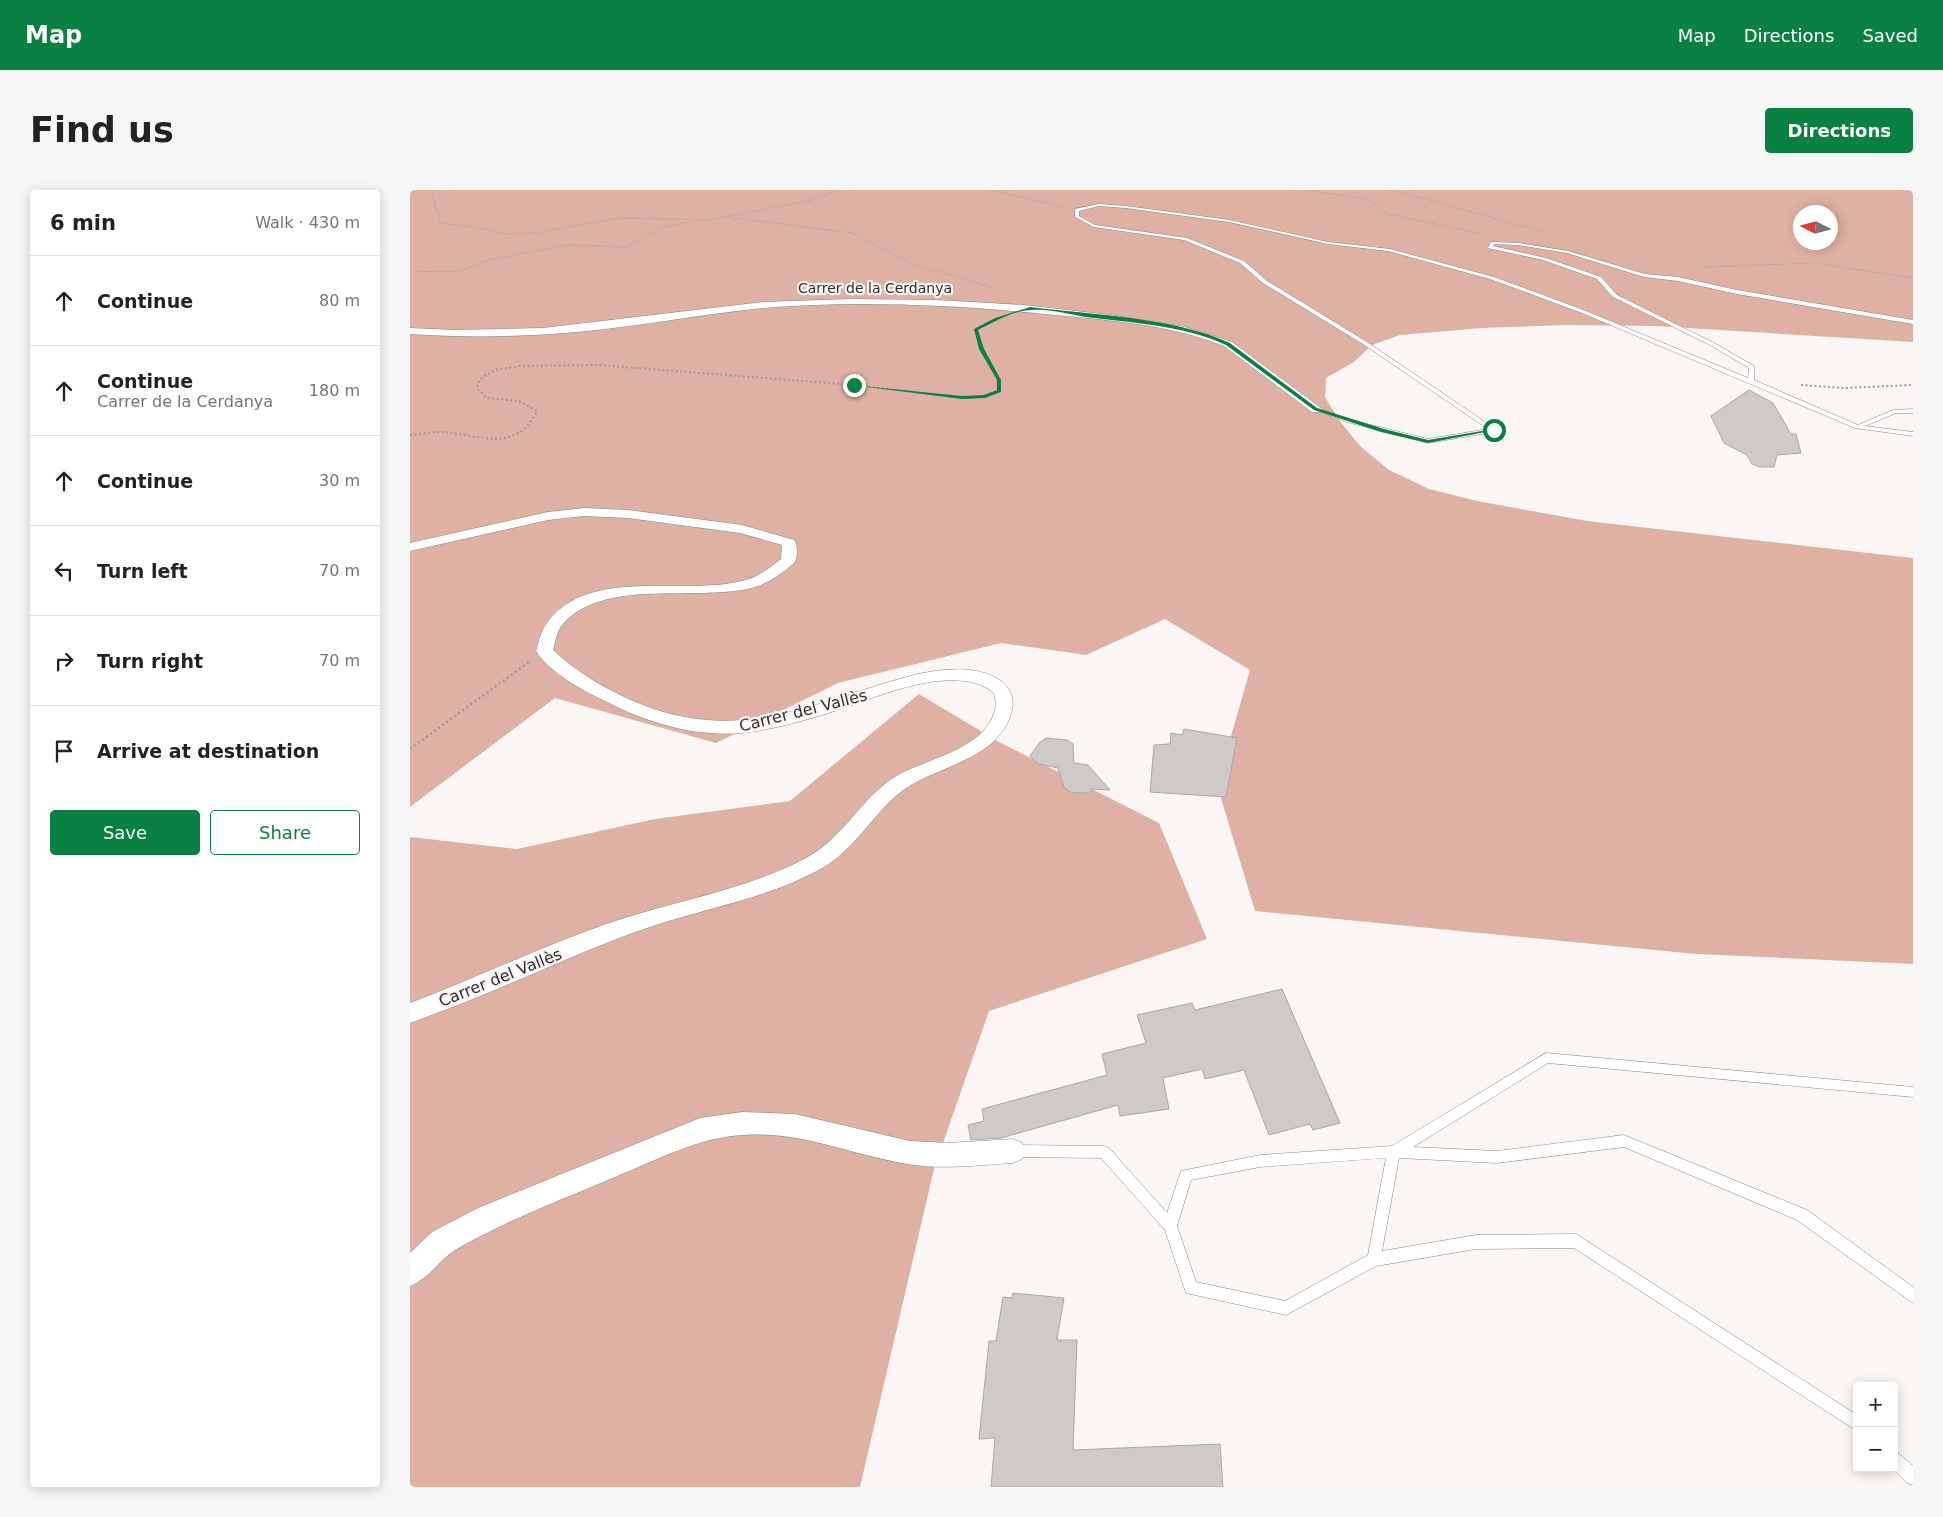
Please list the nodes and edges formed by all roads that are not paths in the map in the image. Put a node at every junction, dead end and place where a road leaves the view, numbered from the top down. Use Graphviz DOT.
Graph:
graph roads {
  1 [pos="1913,322"];
  2 [pos="410,331"];
  3 [pos="1752,380"];
  4 [pos="1316,409"];
  5 [pos="1913,411"];
  6 [pos="1857,428"];
  7 [pos="1913,434"];
  8 [pos="410,547"];
  9 [pos="410,1013"];
  10 [pos="1913,1092"];
  11 [pos="1013,1151"];
  12 [pos="1394,1152"];
  13 [pos="1170,1226"];
  14 [pos="1374,1259"];
  15 [pos="410,1272"];
  16 [pos="1913,1296"];
  17 [pos="1853,1421"];
  18 [pos="1898,1463"];
  19 [pos="1913,1477"];
  1 -- 3 [label="lane"];
  2 -- 4 [label="street, Carrer de la Cerdanya"];
  3 -- 4 [label="lane"];
  3 -- 6 [label="lane"];
  5 -- 6 [label="lane"];
  6 -- 7 [label="lane"];
  8 -- 9 [label="street, Carrer del Vallès"];
  10 -- 12 [label="lane"];
  11 -- 13 [label="lane"];
  11 -- 15 [label="street"];
  12 -- 13 [label="lane"];
  12 -- 14 [label="lane"];
  12 -- 16 [label="lane"];
  13 -- 14 [label="lane"];
  14 -- 17 [label="lane"];
  18 -- 19 [label="lane"];
}
